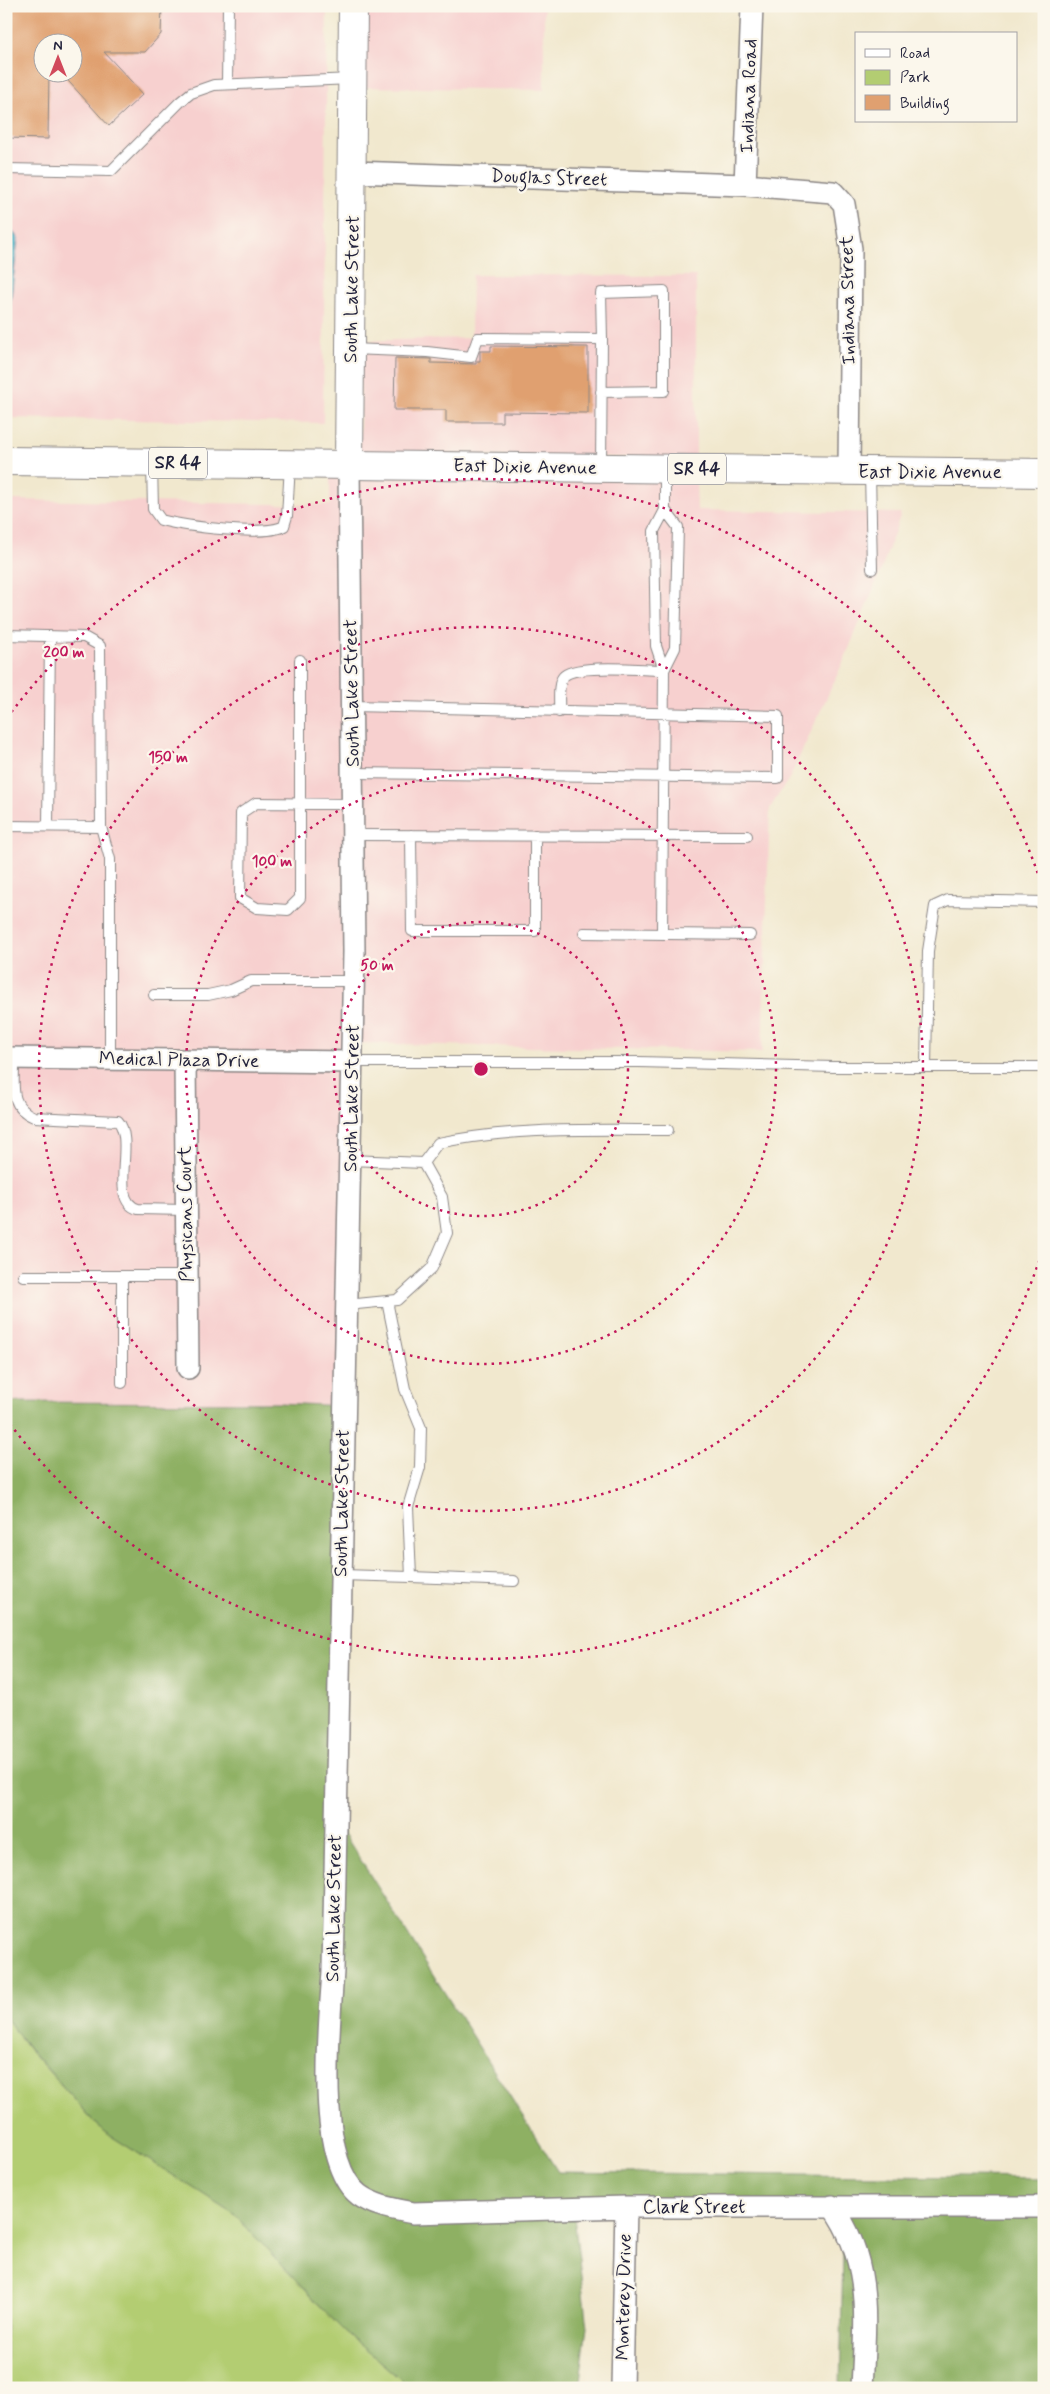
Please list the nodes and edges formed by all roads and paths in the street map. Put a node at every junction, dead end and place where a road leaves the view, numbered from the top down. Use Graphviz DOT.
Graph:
graph roads {
  1 [pos="228,6"];
  2 [pos="353,6"];
  3 [pos="752,6"];
  4 [pos="353,79"];
  5 [pos="226,84"];
  6 [pos="6,170"];
  7 [pos="353,172"];
  8 [pos="745,185"];
  9 [pos="602,339"];
  10 [pos="351,349"];
  11 [pos="601,392"];
  12 [pos="6,461"];
  13 [pos="152,463"];
  14 [pos="290,464"];
  15 [pos="350,465"];
  16 [pos="601,468"];
  17 [pos="665,469"];
  18 [pos="859,471"];
  19 [pos="1044,473"];
  20 [pos="665,510"];
  21 [pos="872,569"];
  22 [pos="656,612"];
  23 [pos="675,613"];
  24 [pos="6,634"];
  25 [pos="50,636"];
  26 [pos="300,660"];
  27 [pos="664,670"];
  28 [pos="352,706"];
  29 [pos="559,712"];
  30 [pos="664,715"];
  31 [pos="353,773"];
  32 [pos="663,776"];
  33 [pos="302,803"];
  34 [pos="353,804"];
  35 [pos="6,826"];
  36 [pos="48,826"];
  37 [pos="101,827"];
  38 [pos="353,835"];
  39 [pos="411,835"];
  40 [pos="535,836"];
  41 [pos="662,836"];
  42 [pos="747,836"];
  43 [pos="1044,902"];
  44 [pos="584,933"];
  45 [pos="662,934"];
  46 [pos="750,935"];
  47 [pos="354,980"];
  48 [pos="154,995"];
  49 [pos="10,1058"];
  50 [pos="110,1059"];
  51 [pos="184,1060"];
  52 [pos="353,1062"];
  53 [pos="926,1067"];
  54 [pos="1044,1067"];
  55 [pos="668,1130"];
  56 [pos="350,1160"];
  57 [pos="424,1163"];
  58 [pos="186,1210"];
  59 [pos="23,1276"];
  60 [pos="122,1276"];
  61 [pos="187,1276"];
  62 [pos="387,1302"];
  63 [pos="347,1305"];
  64 [pos="188,1368"];
  65 [pos="122,1383"];
  66 [pos="341,1575"];
  67 [pos="411,1577"];
  68 [pos="514,1581"];
  69 [pos="350,2186"];
  70 [pos="832,2206"];
  71 [pos="626,2207"];
  72 [pos="1044,2207"];
  73 [pos="622,2388"];
  74 [pos="862,2388"];
  1 -- 5 [label="lane"];
  2 -- 4 [label="main road, South Lake Street"];
  3 -- 8 [label="street, Indiana Road"];
  4 -- 5 [label="lane"];
  4 -- 7 [label="main road, South Lake Street"];
  5 -- 6 [label="lane"];
  7 -- 8 [label="street, Douglas Street"];
  7 -- 10 [label="main road, South Lake Street"];
  8 -- 18 [label="street, Indiana Street"];
  9 -- 10 [label="lane"];
  9 -- 11 [label="lane"];
  9 -- 11 [label="lane"];
  10 -- 15 [label="main road, South Lake Street"];
  11 -- 16 [label="lane"];
  12 -- 13 [label="main road, East Dixie Avenue / SR 44"];
  13 -- 14 [label="main road, East Dixie Avenue / SR 44"];
  13 -- 14 [label="lane"];
  14 -- 15 [label="main road, East Dixie Avenue / SR 44"];
  15 -- 16 [label="main road, East Dixie Avenue / SR 44"];
  15 -- 28 [label="street, South Lake Street"];
  16 -- 17 [label="main road, East Dixie Avenue / SR 44"];
  17 -- 18 [label="main road, East Dixie Avenue / SR 44"];
  17 -- 20 [label="lane"];
  18 -- 19 [label="main road, East Dixie Avenue / SR 44"];
  18 -- 21 [label="lane"];
  20 -- 22 [label="lane"];
  20 -- 23 [label="lane"];
  22 -- 23 [label="lane"];
  22 -- 27 [label="lane"];
  23 -- 27 [label="lane"];
  24 -- 25 [label="lane"];
  25 -- 36 [label="lane"];
  25 -- 37 [label="lane"];
  26 -- 33 [label="lane"];
  27 -- 29 [label="lane"];
  27 -- 30 [label="lane"];
  28 -- 29 [label="lane"];
  28 -- 31 [label="street, South Lake Street"];
  29 -- 30 [label="lane"];
  30 -- 32 [label="lane"];
  30 -- 32 [label="lane"];
  31 -- 32 [label="lane"];
  31 -- 34 [label="street, South Lake Street"];
  32 -- 41 [label="lane"];
  33 -- 33 [label="lane"];
  33 -- 34 [label="lane"];
  34 -- 38 [label="street, South Lake Street"];
  35 -- 36 [label="lane"];
  36 -- 37 [label="lane"];
  37 -- 50 [label="lane"];
  38 -- 39 [label="lane"];
  38 -- 47 [label="street, South Lake Street"];
  39 -- 40 [label="lane"];
  39 -- 40 [label="lane"];
  40 -- 41 [label="lane"];
  41 -- 42 [label="lane"];
  41 -- 45 [label="lane"];
  43 -- 53 [label="lane"];
  44 -- 45 [label="lane"];
  45 -- 46 [label="lane"];
  47 -- 48 [label="lane"];
  47 -- 52 [label="street, South Lake Street"];
  49 -- 50 [label="street, Medical Plaza Drive"];
  49 -- 58 [label="lane"];
  50 -- 51 [label="street, Medical Plaza Drive"];
  51 -- 52 [label="street, Medical Plaza Drive"];
  51 -- 58 [label="street, Physicans Court"];
  52 -- 53 [label="lane"];
  52 -- 56 [label="street, South Lake Street"];
  53 -- 54 [label="lane"];
  55 -- 57 [label="lane"];
  56 -- 57 [label="lane"];
  56 -- 63 [label="street, South Lake Street"];
  57 -- 62 [label="lane"];
  58 -- 61 [label="street, Physicans Court"];
  59 -- 60 [label="lane"];
  60 -- 61 [label="lane"];
  60 -- 65 [label="lane"];
  61 -- 64 [label="street, Physicans Court"];
  62 -- 63 [label="lane"];
  62 -- 67 [label="lane"];
  63 -- 66 [label="street, South Lake Street"];
  66 -- 67 [label="lane"];
  66 -- 69 [label="street, South Lake Street"];
  67 -- 68 [label="lane"];
  69 -- 71 [label="street, Clark Street"];
  70 -- 71 [label="street, Clark Street"];
  70 -- 72 [label="street, Clark Street"];
  70 -- 74 [label="street"];
  71 -- 73 [label="street, Monterey Drive"];
}
